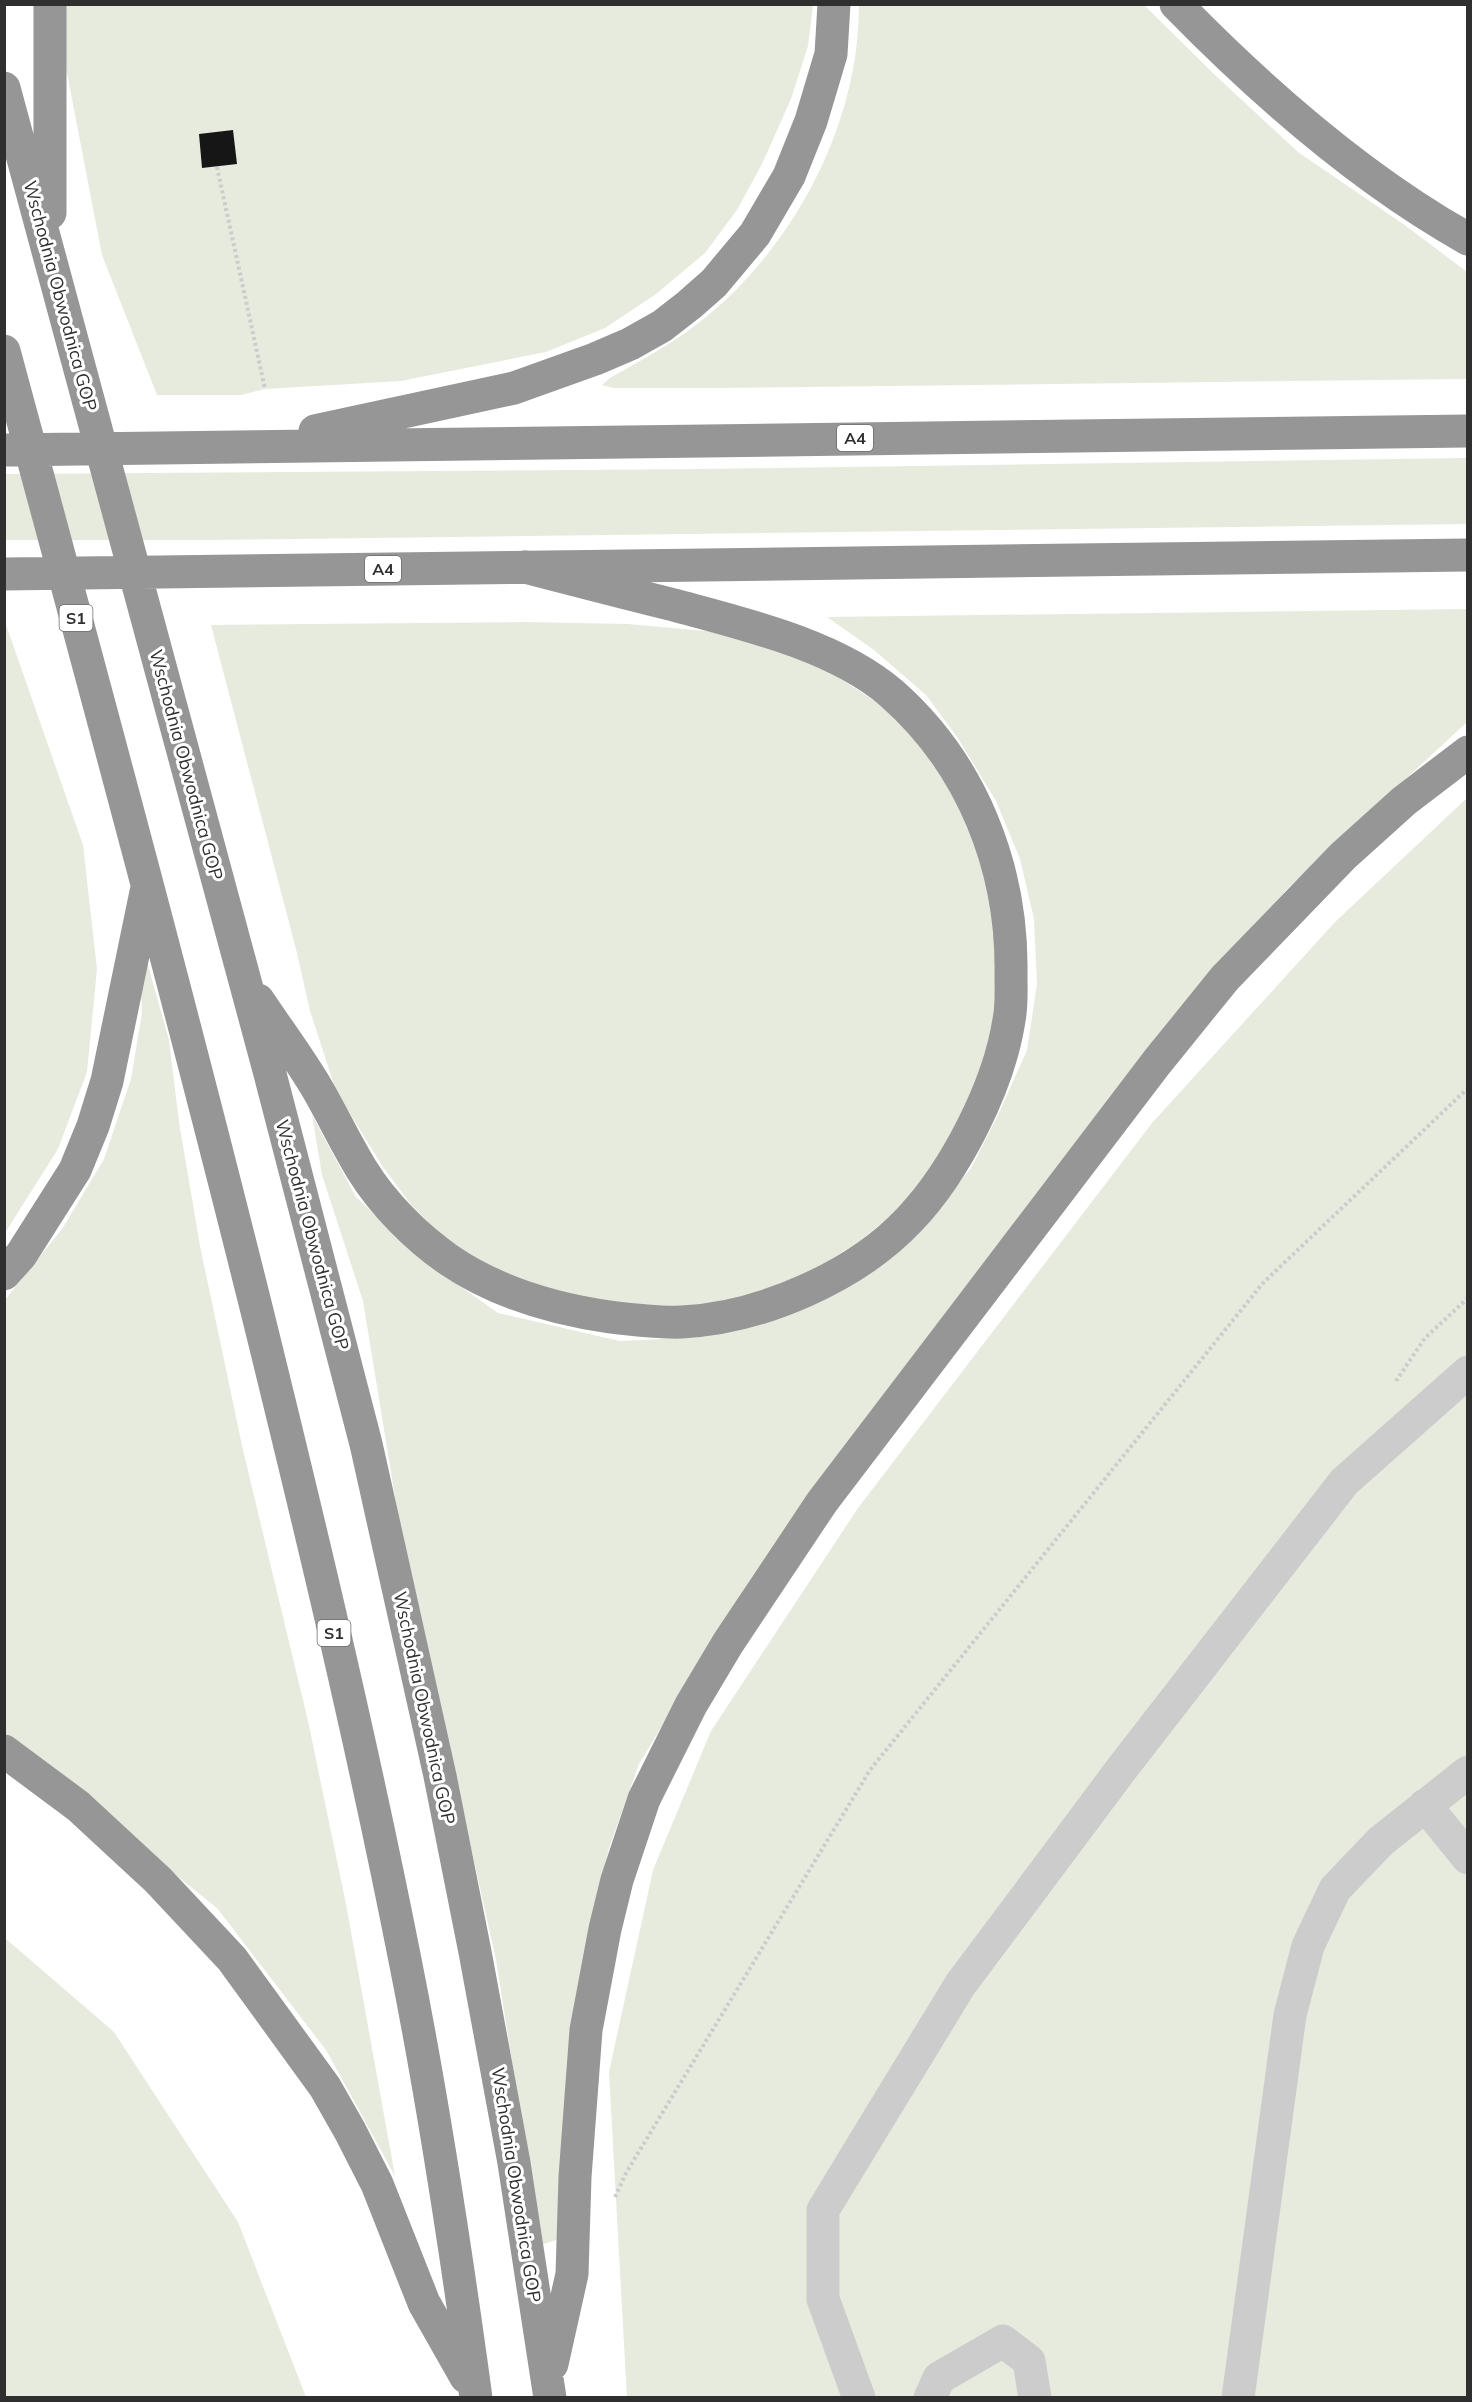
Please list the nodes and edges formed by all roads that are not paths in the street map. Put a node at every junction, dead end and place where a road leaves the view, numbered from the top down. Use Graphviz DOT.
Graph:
graph roads {
  1 [pos="50,4"];
  2 [pos="834,4"];
  3 [pos="1176,4"];
  4 [pos="4,88"];
  5 [pos="1467,239"];
  6 [pos="51,263"];
  7 [pos="4,351"];
  8 [pos="1467,430"];
  9 [pos="243,446"];
  10 [pos="4,450"];
  11 [pos="1467,555"];
  12 [pos="525,567"];
  13 [pos="4,574"];
  14 [pos="1467,752"];
  15 [pos="148,884"];
  16 [pos="243,977"];
  17 [pos="4,1274"];
  18 [pos="1467,1372"];
  19 [pos="4,1751"];
  20 [pos="1467,1772"];
  21 [pos="1425,1805"];
  22 [pos="1467,1858"];
  23 [pos="549,2389"];
  24 [pos="475,2394"];
  25 [pos="859,2397"];
  26 [pos="930,2397"];
  27 [pos="1035,2397"];
  28 [pos="1238,2397"];
  1 -- 6 [label="highway"];
  2 -- 9 [label="highway"];
  3 -- 5 [label="highway"];
  4 -- 6 [label="highway, Wschodnia Obwodnica GOP"];
  6 -- 16 [label="highway, Wschodnia Obwodnica GOP"];
  7 -- 15 [label="highway, S1"];
  8 -- 9 [label="highway, A4"];
  9 -- 10 [label="highway, A4"];
  11 -- 12 [label="highway, A4"];
  12 -- 13 [label="highway, A4"];
  12 -- 16 [label="highway"];
  14 -- 23 [label="highway"];
  15 -- 17 [label="highway"];
  15 -- 24 [label="highway, S1"];
  16 -- 23 [label="highway, Wschodnia Obwodnica GOP"];
  18 -- 25 [label="lane"];
  19 -- 24 [label="highway"];
  20 -- 21 [label="lane"];
  21 -- 22 [label="lane"];
  21 -- 28 [label="lane"];
  26 -- 27 [label="lane"];
}
